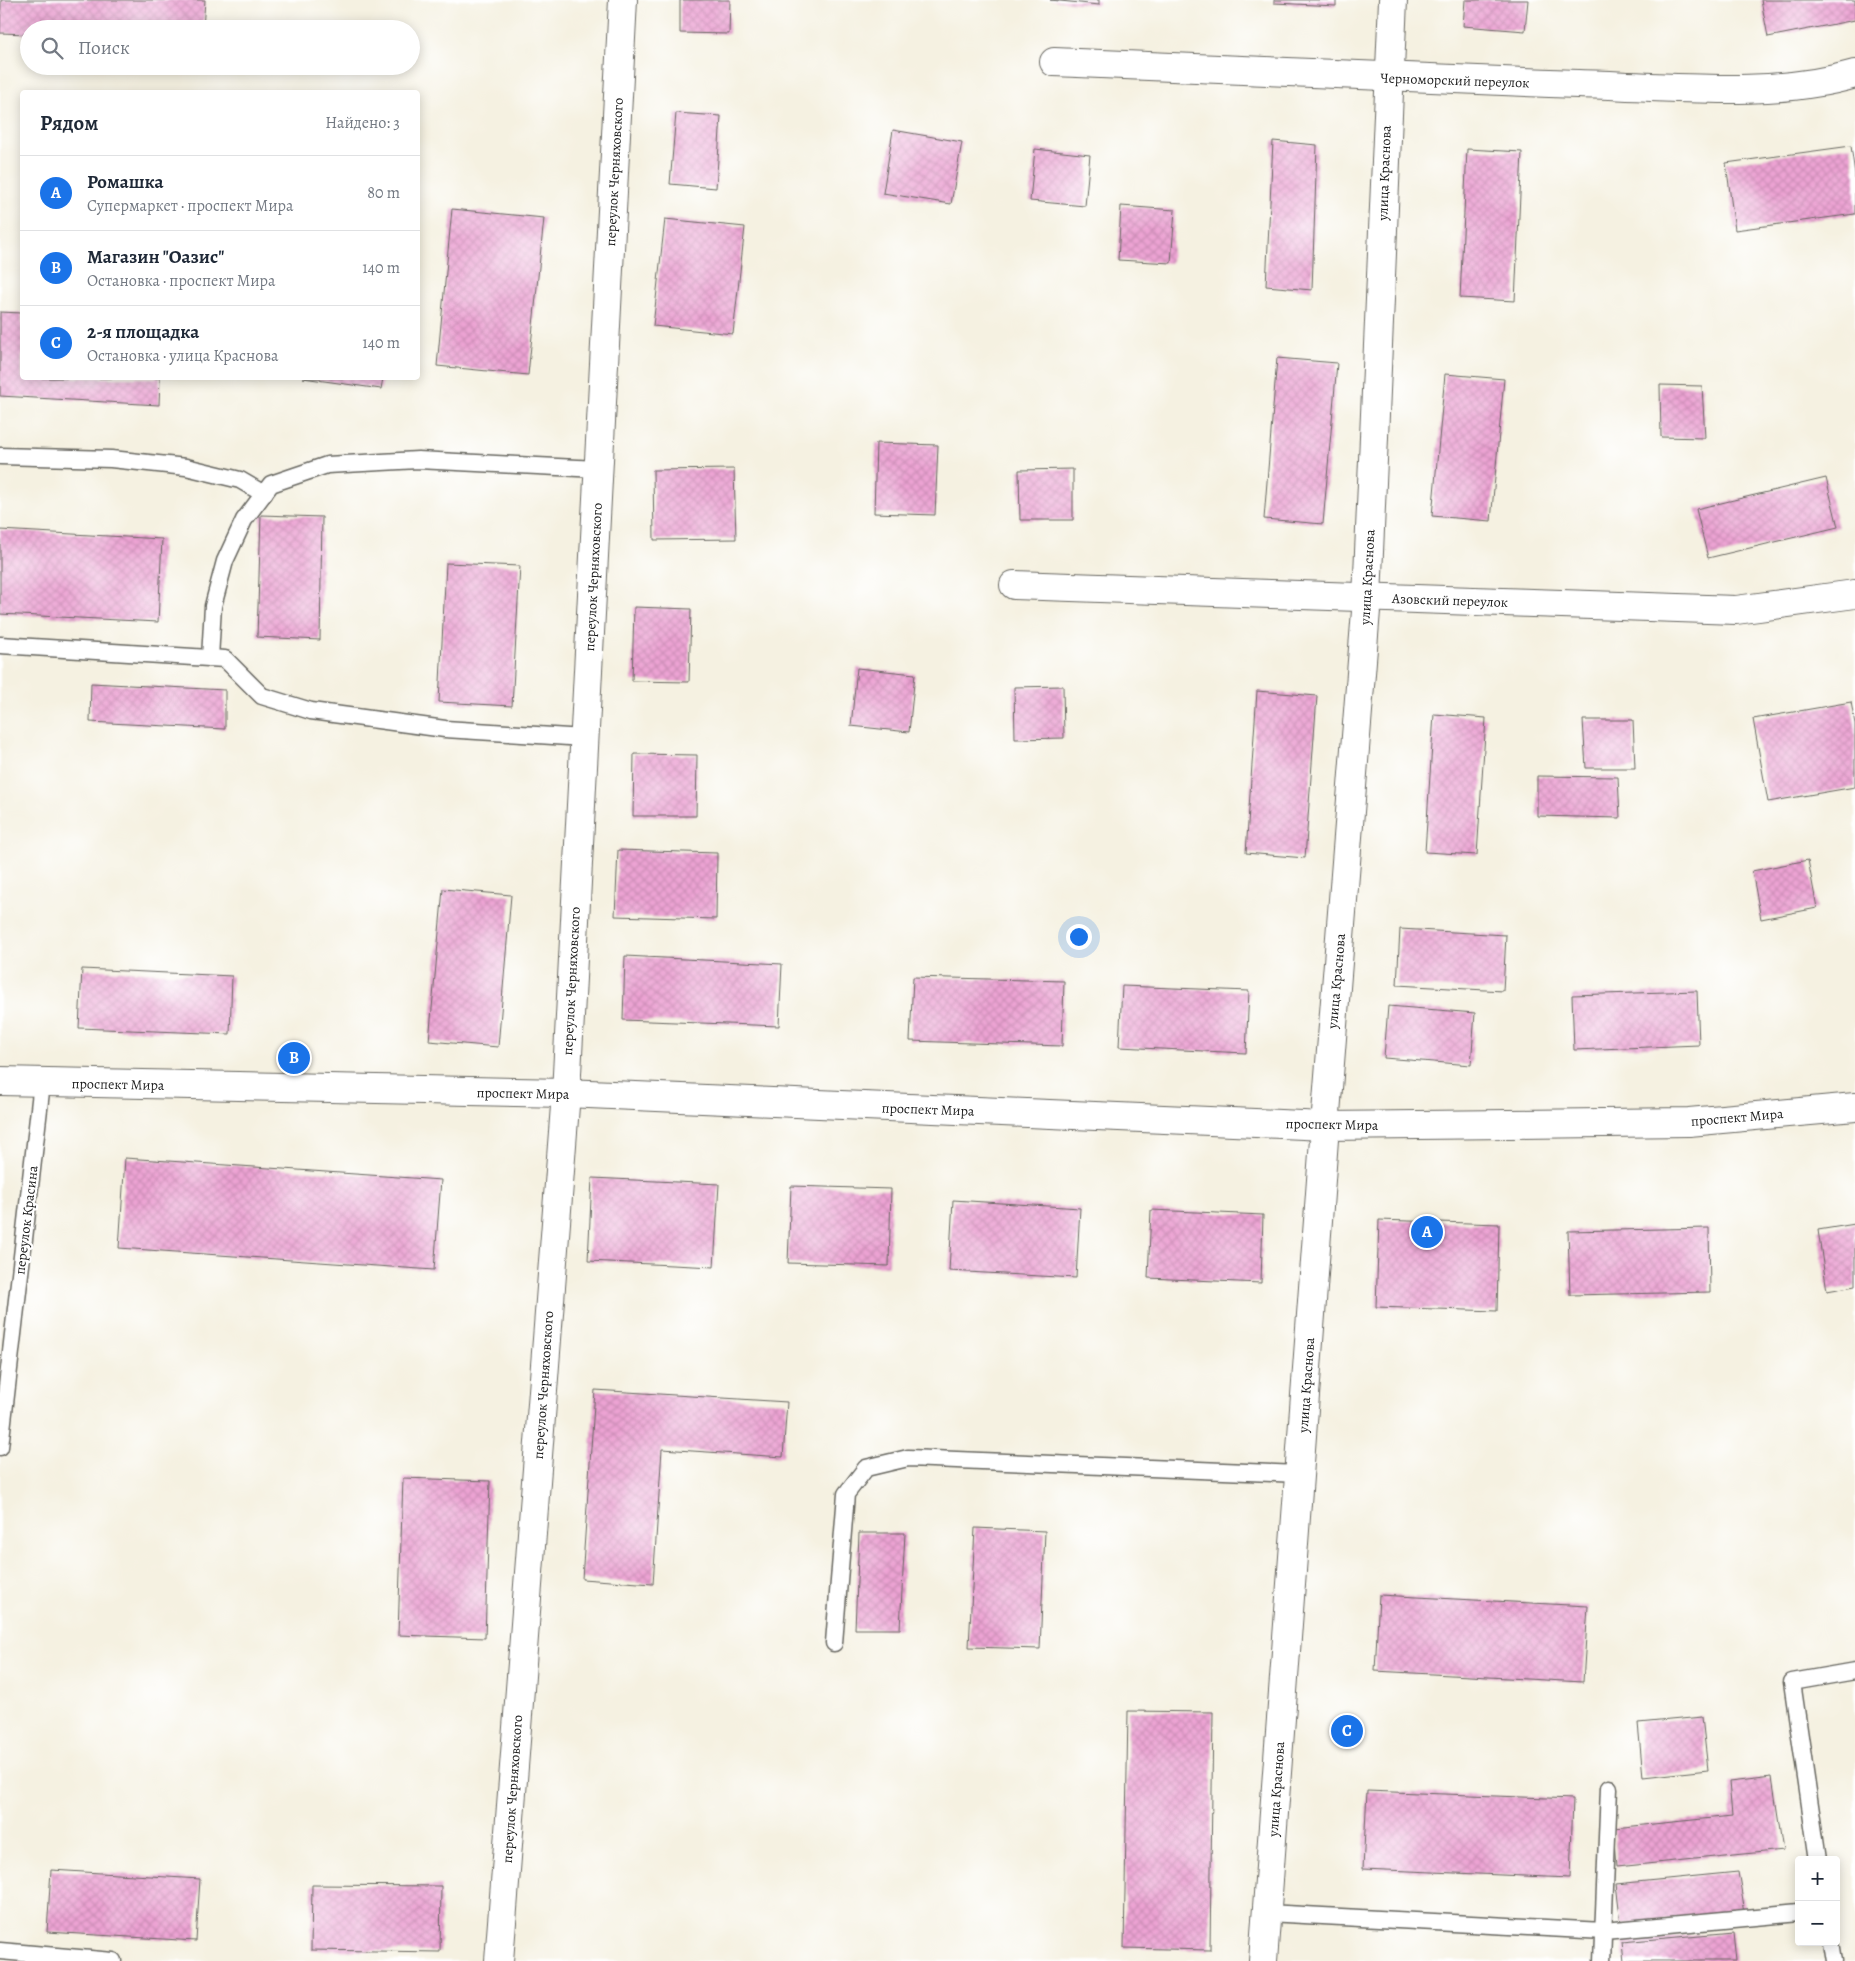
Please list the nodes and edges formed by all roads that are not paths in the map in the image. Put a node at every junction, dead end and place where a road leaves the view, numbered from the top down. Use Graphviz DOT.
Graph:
graph roads {
  1 [pos="623,0"];
  2 [pos="1393,0"];
  3 [pos="1054,62"];
  4 [pos="1855,74"];
  5 [pos="1388,78"];
  6 [pos="0,456"];
  7 [pos="598,469"];
  8 [pos="264,494"];
  9 [pos="1014,585"];
  10 [pos="1855,594"];
  11 [pos="1367,598"];
  12 [pos="0,645"];
  13 [pos="210,658"];
  14 [pos="584,738"];
  15 [pos="0,1081"];
  16 [pos="42,1083"];
  17 [pos="566,1093"];
  18 [pos="1855,1107"];
  19 [pos="1325,1126"];
  20 [pos="0,1447"];
  21 [pos="1299,1474"];
  22 [pos="834,1643"];
  23 [pos="1855,1672"];
  24 [pos="1609,1788"];
  25 [pos="1817,1856"];
  26 [pos="1267,1913"];
  27 [pos="1795,1913"];
  28 [pos="1604,1931"];
  29 [pos="1832,1946"];
  30 [pos="0,1951"];
  31 [pos="113,1961"];
  32 [pos="499,1961"];
  33 [pos="1263,1961"];
  34 [pos="1602,1961"];
  35 [pos="1834,1961"];
  1 -- 7 [label="street, переулок Черняховского"];
  2 -- 5 [label="street, улица Краснова"];
  3 -- 5 [label="street, Черноморский переулок"];
  4 -- 5 [label="street, Черноморский переулок"];
  5 -- 11 [label="street, улица Краснова"];
  6 -- 8 [label="lane"];
  7 -- 8 [label="lane"];
  7 -- 14 [label="street, переулок Черняховского"];
  8 -- 13 [label="lane"];
  9 -- 11 [label="street, Азовский переулок"];
  10 -- 11 [label="street, Азовский переулок"];
  11 -- 19 [label="street, улица Краснова"];
  12 -- 13 [label="lane"];
  13 -- 14 [label="lane"];
  14 -- 17 [label="street, переулок Черняховского"];
  15 -- 16 [label="street, проспект Мира"];
  16 -- 17 [label="street, проспект Мира"];
  16 -- 20 [label="lane, переулок Красина"];
  17 -- 19 [label="street, проспект Мира"];
  17 -- 32 [label="street, переулок Черняховского"];
  18 -- 19 [label="street, проспект Мира"];
  19 -- 21 [label="street, улица Краснова"];
  21 -- 22 [label="lane"];
  21 -- 26 [label="street, улица Краснова"];
  23 -- 25 [label="lane"];
  24 -- 28 [label="lane"];
  26 -- 28 [label="lane"];
  26 -- 33 [label="street, улица Краснова"];
  27 -- 28 [label="lane"];
  28 -- 34 [label="lane"];
  29 -- 35 [label="lane"];
  30 -- 31 [label="lane"];
}
